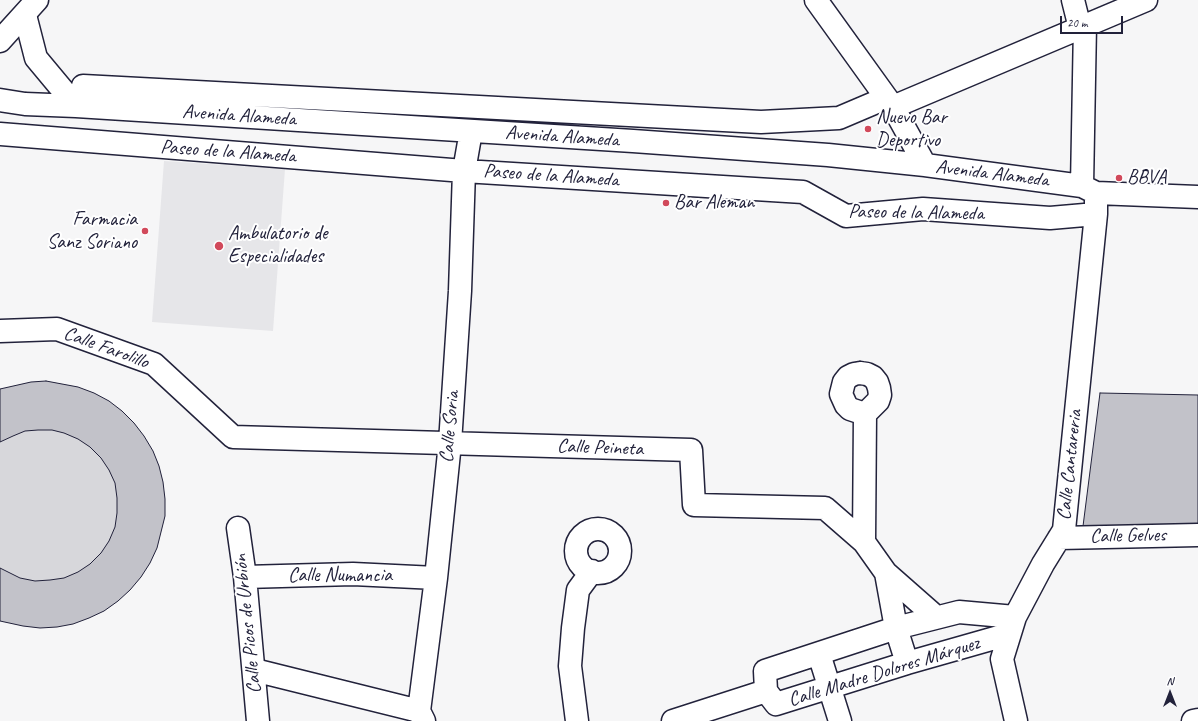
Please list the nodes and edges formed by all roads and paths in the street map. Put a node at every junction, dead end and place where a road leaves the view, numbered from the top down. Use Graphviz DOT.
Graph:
graph roads {
  1 [pos="816,0"];
  2 [pos="1073,0"];
  3 [pos="1146,0"];
  4 [pos="31,8"];
  5 [pos="1082,26"];
  6 [pos="2,43"];
  7 [pos="80,96"];
  8 [pos="0,100"];
  9 [pos="890,102"];
  10 [pos="25,104"];
  11 [pos="0,111"];
  12 [pos="471,131"];
  13 [pos="0,134"];
  14 [pos="925,165"];
  15 [pos="464,171"];
  16 [pos="1198,197"];
  17 [pos="1091,198"];
  18 [pos="0,331"];
  19 [pos="865,414"];
  20 [pos="233,437"];
  21 [pos="450,443"];
  22 [pos="238,528"];
  23 [pos="1198,535"];
  24 [pos="1059,538"];
  25 [pos="864,542"];
  26 [pos="592,571"];
  27 [pos="886,573"];
  28 [pos="245,577"];
  29 [pos="436,578"];
  30 [pos="936,617"];
  31 [pos="1012,625"];
  32 [pos="896,628"];
  33 [pos="818,654"];
  34 [pos="907,664"];
  35 [pos="254,670"];
  36 [pos="765,681"];
  37 [pos="829,688"];
  38 [pos="421,716"];
  39 [pos="1198,720"];
  40 [pos="258,721"];
  41 [pos="577,721"];
  42 [pos="673,721"];
  43 [pos="840,721"];
  44 [pos="1016,721"];
  45 [pos="1193,721"];
  1 -- 9 [label="street"];
  2 -- 5 [label="street, Calle Cantareria"];
  3 -- 5 [label="street"];
  4 -- 6 [label="street"];
  4 -- 7 [label="street"];
  5 -- 9 [label="street"];
  5 -- 17 [label="street, Calle Cantareria"];
  7 -- 9 [label="street"];
  7 -- 10 [label="street, Avenida Alameda"];
  7 -- 12 [label="street, Avenida Alameda"];
  8 -- 10 [label="street, Avenida Alameda"];
  9 -- 14 [label="street"];
  10 -- 11 [label="street, Avenida Alameda"];
  12 -- 14 [label="street, Avenida Alameda"];
  12 -- 15 [label="street, Calle Soria"];
  13 -- 15 [label="street, Paseo de la Alameda"];
  14 -- 17 [label="street, Avenida Alameda"];
  15 -- 17 [label="street, Paseo de la Alameda"];
  15 -- 21 [label="street, Calle Soria"];
  16 -- 17 [label="street"];
  17 -- 24 [label="street, Calle Cantareria"];
  18 -- 20 [label="street, Calle Farolillo"];
  19 -- 25 [label="street"];
  20 -- 21 [label="street, Calle Peineta"];
  21 -- 25 [label="street, Calle Peineta"];
  21 -- 29 [label="street, Calle Soria"];
  22 -- 28 [label="street, Calle Picos de Urbión"];
  23 -- 24 [label="street, Calle Gelves"];
  24 -- 31 [label="street, Calle Cantareria"];
  25 -- 27 [label="street, Calle Peineta"];
  26 -- 41 [label="street"];
  27 -- 30 [label="street"];
  27 -- 32 [label="street"];
  28 -- 29 [label="street, Calle Numancia"];
  28 -- 35 [label="street, Calle Picos de Urbión"];
  29 -- 38 [label="street, Calle Soria"];
  30 -- 31 [label="street, Calle Madre Dolores Márquez"];
  30 -- 32 [label="street, Calle Madre Dolores Márquez"];
  31 -- 34 [label="street, Calle Madre Dolores Márquez"];
  31 -- 44 [label="street, Calle Cantareria"];
  32 -- 33 [label="street, Calle Madre Dolores Márquez"];
  32 -- 34 [label="street"];
  33 -- 36 [label="street, Calle Madre Dolores Márquez"];
  33 -- 37 [label="street"];
  34 -- 37 [label="street, Calle Madre Dolores Márquez"];
  35 -- 38 [label="street"];
  35 -- 40 [label="street, Calle Picos de Urbión"];
  36 -- 37 [label="street, Calle Madre Dolores Márquez"];
  36 -- 42 [label="street, Calle Madre Dolores Márquez"];
  37 -- 43 [label="street"];
  39 -- 45 [label="street"];
}
